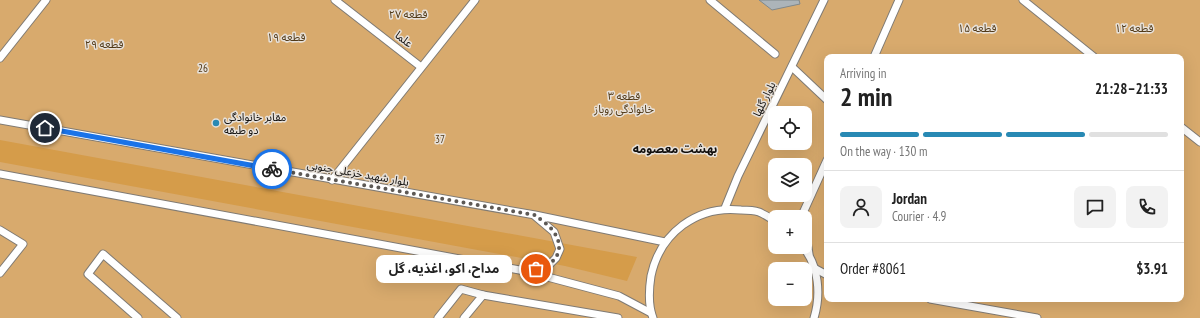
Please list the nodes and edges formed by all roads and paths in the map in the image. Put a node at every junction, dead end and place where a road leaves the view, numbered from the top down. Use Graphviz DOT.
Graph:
graph roads {
  1 [pos="46,0"];
  2 [pos="335,0"];
  3 [pos="475,0"];
  4 [pos="710,0"];
  5 [pos="824,0"];
  6 [pos="899,0"];
  7 [pos="1023,0"];
  8 [pos="775,54"];
  9 [pos="875,54"];
  10 [pos="1090,54"];
  11 [pos="0,58"];
  12 [pos="421,67"];
  13 [pos="792,67"];
  14 [pos="824,97"];
  15 [pos="0,120"];
  16 [pos="1184,129"];
  17 [pos="1200,142"];
  18 [pos="824,167"];
  19 [pos="0,174"];
  20 [pos="332,180"];
  21 [pos="725,208"];
  22 [pos="805,210"];
  23 [pos="535,215"];
  24 [pos="768,217"];
  25 [pos="0,230"];
  26 [pos="665,242"];
  27 [pos="809,254"];
  28 [pos="814,268"];
  29 [pos="525,271"];
  30 [pos="0,273"];
  31 [pos="824,273"];
  32 [pos="483,295"];
  33 [pos="947,302"];
  34 [pos="652,316"];
  35 [pos="138,318"];
  36 [pos="177,318"];
  37 [pos="438,318"];
  38 [pos="464,318"];
  39 [pos="618,318"];
  40 [pos="814,318"];
  41 [pos="1037,318"];
  1 -- 11 [label="lane"];
  2 -- 12 [label="lane, علما"];
  3 -- 12 [label="lane"];
  4 -- 8 [label="lane"];
  5 -- 13 [label="lane, بلوار گلها"];
  6 -- 9 [label="lane"];
  7 -- 10 [label="lane"];
  12 -- 20 [label="lane"];
  13 -- 14 [label="lane"];
  13 -- 21 [label="lane, بلوار گلها"];
  15 -- 20 [label="lane, بلوار شهید خزعلی جنوبی"];
  16 -- 17 [label="lane"];
  18 -- 22 [label="lane"];
  19 -- 29 [label="lane"];
  20 -- 23 [label="lane, بلوار شهید خزعلی جنوبی"];
  21 -- 24 [label="lane"];
  21 -- 26 [label="lane"];
  23 -- 26 [label="lane, بلوار شهید خزعلی جنوبی"];
  23 -- 29 [label="lane"];
  25 -- 30 [label="lane"];
  26 -- 34 [label="lane"];
  27 -- 28 [label="lane"];
  28 -- 31 [label="lane"];
  28 -- 40 [label="lane"];
  29 -- 34 [label="lane"];
  32 -- 37 [label="lane"];
  32 -- 38 [label="lane"];
  32 -- 39 [label="lane"];
  33 -- 41 [label="lane"];
  35 -- 36 [label="lane"];
}
